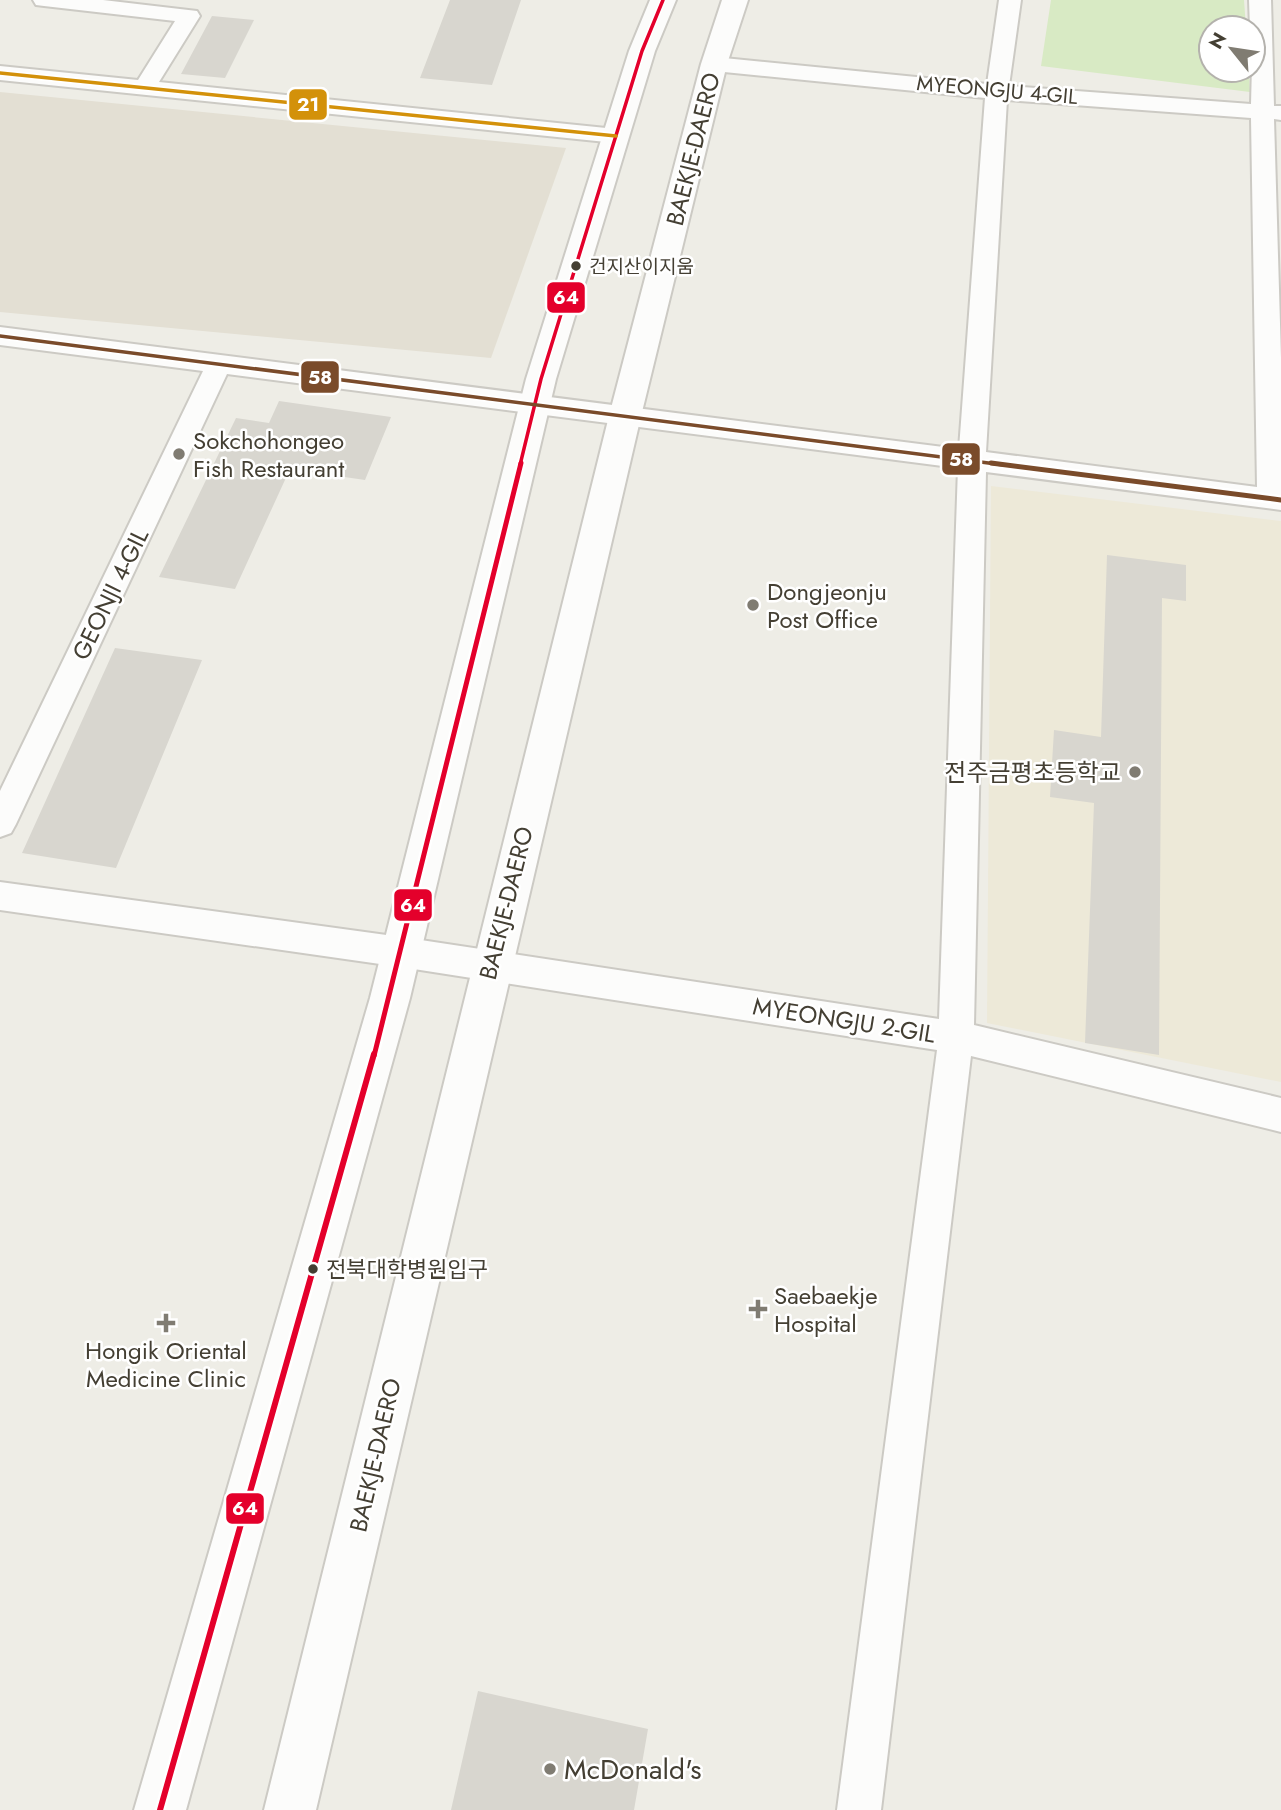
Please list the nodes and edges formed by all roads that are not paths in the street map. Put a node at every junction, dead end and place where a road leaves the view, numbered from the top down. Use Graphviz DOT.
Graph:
graph roads {
  1 [pos="44,0"];
  2 [pos="663,0"];
  3 [pos="735,0"];
  4 [pos="1010,0"];
  5 [pos="194,8"];
  6 [pos="1268,9"];
  7 [pos="714,64"];
  8 [pos="0,74"];
  9 [pos="144,89"];
  10 [pos="998,92"];
  11 [pos="1273,112"];
  12 [pos="616,136"];
  13 [pos="0,337"];
  14 [pos="219,364"];
  15 [pos="536,403"];
  16 [pos="625,416"];
  17 [pos="972,461"];
  18 [pos="1276,499"];
  19 [pos="0,824"];
  20 [pos="0,896"];
  21 [pos="401,952"];
  22 [pos="491,965"];
  23 [pos="956,1037"];
  24 [pos="1281,1115"];
  25 [pos="160,1810"];
  26 [pos="290,1810"];
  27 [pos="859,1810"];
  1 -- 5 [label="street"];
  2 -- 12 [label="street"];
  3 -- 7 [label="street, BAEKJE-DAERO"];
  4 -- 10 [label="street"];
  5 -- 9 [label="street"];
  6 -- 11 [label="street"];
  7 -- 10 [label="street, MYEONGJU 4-GIL"];
  7 -- 16 [label="street, BAEKJE-DAERO"];
  8 -- 9 [label="street"];
  9 -- 12 [label="street"];
  10 -- 11 [label="street, MYEONGJU 4-GIL"];
  10 -- 17 [label="street"];
  11 -- 18 [label="street"];
  12 -- 15 [label="street"];
  13 -- 14 [label="street"];
  14 -- 15 [label="street"];
  14 -- 19 [label="street, GEONJI 4-GIL"];
  15 -- 16 [label="street"];
  15 -- 21 [label="street"];
  16 -- 17 [label="street"];
  16 -- 22 [label="street, BAEKJE-DAERO"];
  17 -- 18 [label="street"];
  17 -- 23 [label="street"];
  20 -- 21 [label="street"];
  21 -- 22 [label="street, MYEONGJU 2-GIL"];
  21 -- 25 [label="street"];
  22 -- 23 [label="street, MYEONGJU 2-GIL"];
  22 -- 26 [label="street, BAEKJE-DAERO"];
  23 -- 24 [label="street, MYEONGJU 2-GIL"];
  23 -- 27 [label="street"];
}
